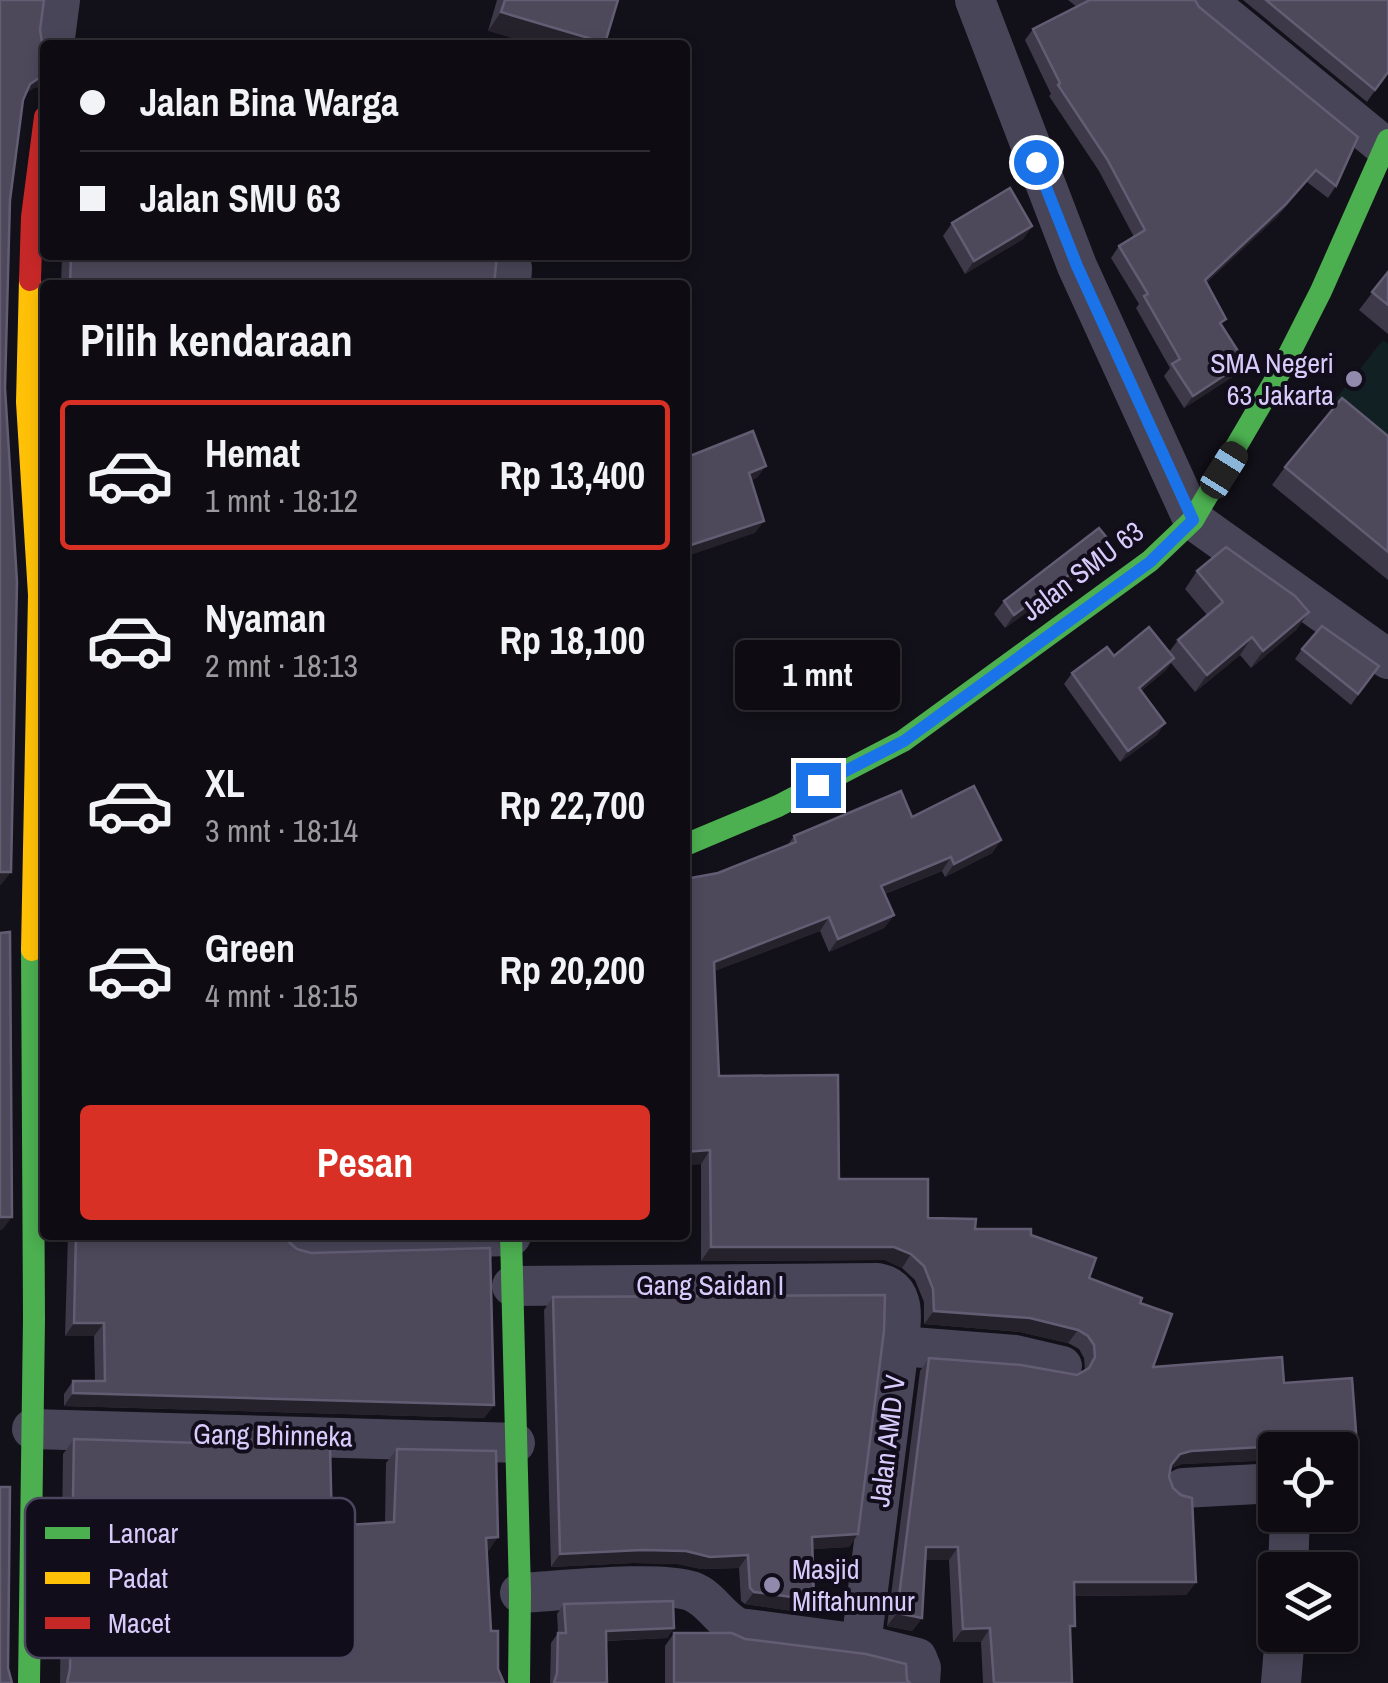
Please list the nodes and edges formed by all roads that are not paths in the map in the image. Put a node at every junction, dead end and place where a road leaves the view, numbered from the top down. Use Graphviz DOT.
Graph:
graph roads {
  1 [pos="60,0"];
  2 [pos="976,0"];
  3 [pos="1206,0"];
  4 [pos="55,40"];
  5 [pos="1386,144"];
  6 [pos="40,155"];
  7 [pos="1375,206"];
  8 [pos="15,318"];
  9 [pos="1193,520"];
  10 [pos="40,531"];
  11 [pos="1388,659"];
  12 [pos="690,843"];
  13 [pos="26,918"];
  14 [pos="298,1240"];
  15 [pos="371,1240"];
  16 [pos="511,1240"];
  17 [pos="512,1286"];
  18 [pos="900,1300"];
  19 [pos="17,1319"];
  20 [pos="899,1346"];
  21 [pos="1062,1366"];
  22 [pos="32,1429"];
  23 [pos="515,1443"];
  24 [pos="15,1480"];
  25 [pos="1258,1484"];
  26 [pos="1183,1488"];
  27 [pos="520,1593"];
  28 [pos="25,1625"];
  29 [pos="861,1644"];
  30 [pos="1284,1652"];
  31 [pos="27,1658"];
  32 [pos="29,1683"];
  33 [pos="518,1683"];
  34 [pos="920,1683"];
  35 [pos="1281,1683"];
  1 -- 4 [label="street"];
  2 -- 9 [label="street"];
  3 -- 5 [label="street"];
  5 -- 7 [label="street, Jalan SMU 63"];
  6 -- 8 [label="street"];
  7 -- 9 [label="street, Jalan SMU 63"];
  8 -- 10 [label="street"];
  9 -- 11 [label="street"];
  9 -- 12 [label="street, Jalan SMU 63"];
  10 -- 13 [label="street"];
  13 -- 19 [label="street"];
  14 -- 15 [label="street"];
  16 -- 17 [label="street"];
  17 -- 18 [label="street, Gang Saidan I"];
  17 -- 23 [label="street"];
  18 -- 20 [label="street, Jalan AMD V"];
  19 -- 22 [label="street"];
  20 -- 21 [label="street"];
  20 -- 29 [label="street, Jalan AMD V"];
  22 -- 23 [label="street, Gang Bhinneka"];
  22 -- 24 [label="street"];
  23 -- 27 [label="street"];
  24 -- 28 [label="street"];
  25 -- 26 [label="street"];
  27 -- 29 [label="street"];
  27 -- 33 [label="street"];
  29 -- 34 [label="street"];
  30 -- 35 [label="street"];
  31 -- 32 [label="street"];
}
